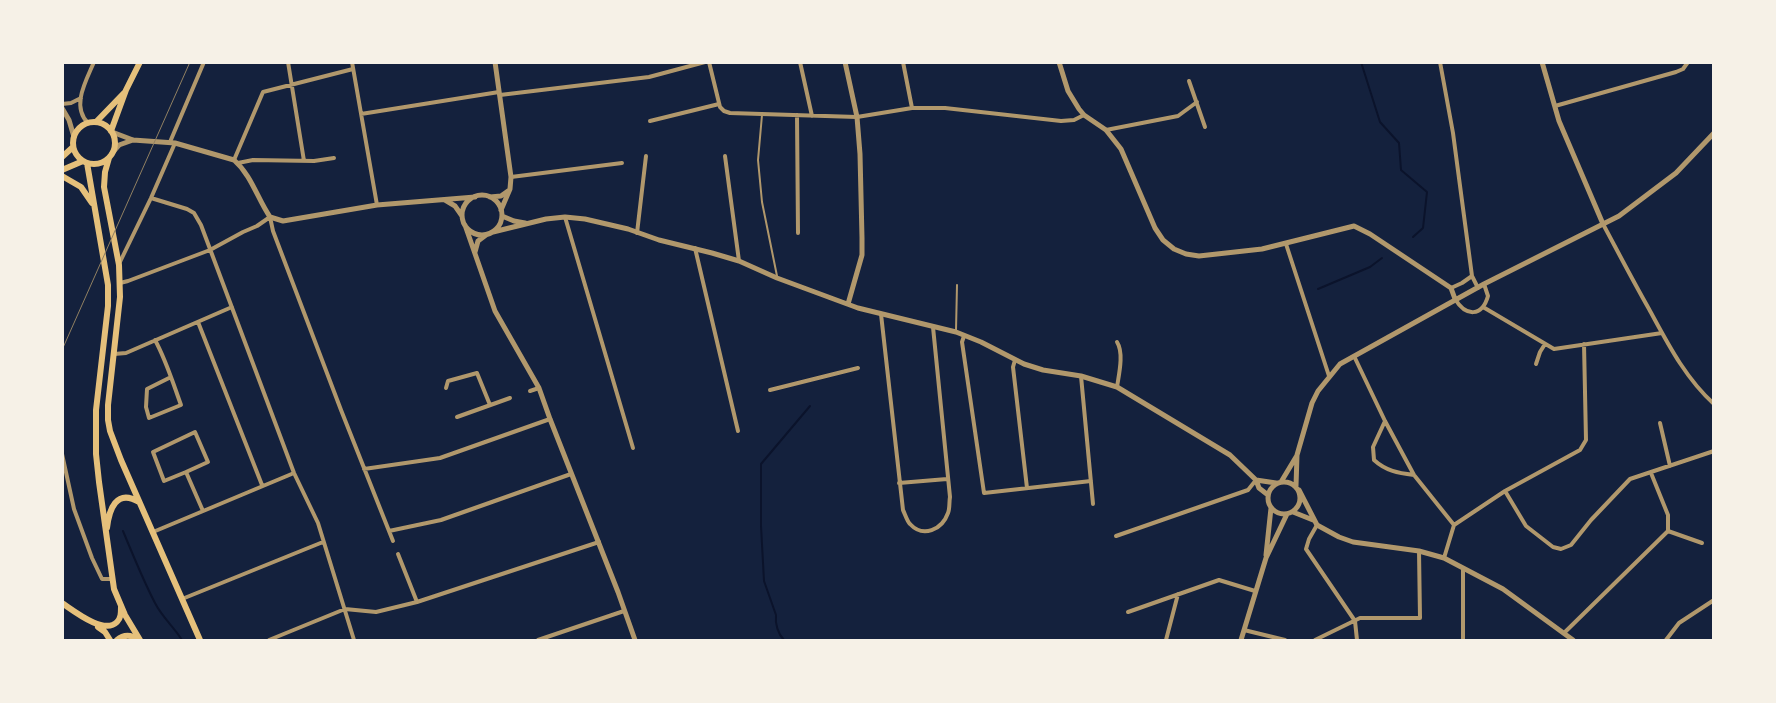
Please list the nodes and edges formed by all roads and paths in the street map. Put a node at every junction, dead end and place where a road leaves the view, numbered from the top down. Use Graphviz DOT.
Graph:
graph roads {
  1 [pos="88,62"];
  2 [pos="94,62"];
  3 [pos="140,62"];
  4 [pos="204,62"];
  5 [pos="288,62"];
  6 [pos="352,62"];
  7 [pos="495,62"];
  8 [pos="707,62"];
  9 [pos="800,62"];
  10 [pos="845,62"];
  11 [pos="903,62"];
  12 [pos="1059,62"];
  13 [pos="1440,62"];
  14 [pos="1542,62"];
  15 [pos="1688,62"];
  16 [pos="353,69"];
  17 [pos="90,72"];
  18 [pos="1189,81"];
  19 [pos="292,85"];
  20 [pos="126,90"];
  21 [pos="500,93"];
  22 [pos="80,98"];
  23 [pos="1197,102"];
  24 [pos="719,104"];
  25 [pos="62,106"];
  26 [pos="1554,106"];
  27 [pos="912,108"];
  28 [pos="361,114"];
  29 [pos="762,114"];
  30 [pos="797,115"];
  31 [pos="1084,115"];
  32 [pos="812,116"];
  33 [pos="857,117"];
  34 [pos="650,121"];
  35 [pos="92,122"];
  36 [pos="1206,128"];
  37 [pos="1106,130"];
  38 [pos="111,132"];
  39 [pos="1714,133"];
  40 [pos="74,137"];
  41 [pos="136,140"];
  42 [pos="171,142"];
  43 [pos="73,148"];
  44 [pos="110,155"];
  45 [pos="646,156"];
  46 [pos="725,156"];
  47 [pos="62,157"];
  48 [pos="334,158"];
  49 [pos="304,161"];
  50 [pos="85,162"];
  51 [pos="236,162"];
  52 [pos="622,163"];
  53 [pos="62,170"];
  54 [pos="62,176"];
  55 [pos="512,177"];
  56 [pos="510,189"];
  57 [pos="475,197"];
  58 [pos="490,197"];
  59 [pos="151,198"];
  60 [pos="438,200"];
  61 [pos="377,205"];
  62 [pos="94,209"];
  63 [pos="501,213"];
  64 [pos="270,217"];
  65 [pos="565,217"];
  66 [pos="463,218"];
  67 [pos="528,223"];
  68 [pos="1603,224"];
  69 [pos="465,225"];
  70 [pos="493,232"];
  71 [pos="637,233"];
  72 [pos="798,233"];
  73 [pos="487,235"];
  74 [pos="1286,244"];
  75 [pos="695,248"];
  76 [pos="210,250"];
  77 [pos="476,256"];
  78 [pos="739,261"];
  79 [pos="119,265"];
  80 [pos="1472,276"];
  81 [pos="777,278"];
  82 [pos="120,283"];
  83 [pos="1484,284"];
  84 [pos="957,285"];
  85 [pos="1451,288"];
  86 [pos="1478,288"];
  87 [pos="1455,300"];
  88 [pos="848,304"];
  89 [pos="232,307"];
  90 [pos="1483,307"];
  91 [pos="881,314"];
  92 [pos="198,322"];
  93 [pos="933,326"];
  94 [pos="956,332"];
  95 [pos="1662,334"];
  96 [pos="964,336"];
  97 [pos="155,340"];
  98 [pos="1117,342"];
  99 [pos="1545,344"];
  100 [pos="1584,344"];
  101 [pos="114,354"];
  102 [pos="1354,356"];
  103 [pos="1016,360"];
  104 [pos="1536,364"];
  105 [pos="858,368"];
  106 [pos="1081,376"];
  107 [pos="1329,376"];
  108 [pos="171,377"];
  109 [pos="1116,387"];
  110 [pos="446,388"];
  111 [pos="539,388"];
  112 [pos="770,390"];
  113 [pos="530,391"];
  114 [pos="510,398"];
  115 [pos="1714,404"];
  116 [pos="490,405"];
  117 [pos="458,417"];
  118 [pos="550,419"];
  119 [pos="1385,420"];
  120 [pos="1660,423"];
  121 [pos="738,431"];
  122 [pos="633,448"];
  123 [pos="1714,451"];
  124 [pos="62,454"];
  125 [pos="1298,455"];
  126 [pos="1670,466"];
  127 [pos="364,469"];
  128 [pos="186,472"];
  129 [pos="294,473"];
  130 [pos="1651,473"];
  131 [pos="571,474"];
  132 [pos="1414,475"];
  133 [pos="947,479"];
  134 [pos="1256,480"];
  135 [pos="1091,481"];
  136 [pos="900,483"];
  137 [pos="1278,483"];
  138 [pos="262,485"];
  139 [pos="1027,488"];
  140 [pos="1298,488"];
  141 [pos="1505,492"];
  142 [pos="1268,495"];
  143 [pos="140,503"];
  144 [pos="1093,504"];
  145 [pos="1271,508"];
  146 [pos="203,510"];
  147 [pos="1290,513"];
  148 [pos="1315,523"];
  149 [pos="1454,525"];
  150 [pos="389,531"];
  151 [pos="1668,531"];
  152 [pos="152,532"];
  153 [pos="1116,536"];
  154 [pos="106,541"];
  155 [pos="393,541"];
  156 [pos="323,542"];
  157 [pos="599,542"];
  158 [pos="1702,543"];
  159 [pos="1419,551"];
  160 [pos="398,554"];
  161 [pos="1266,558"];
  162 [pos="1444,558"];
  163 [pos="1463,568"];
  164 [pos="112,579"];
  165 [pos="1255,592"];
  166 [pos="1178,594"];
  167 [pos="182,599"];
  168 [pos="1714,600"];
  169 [pos="417,602"];
  170 [pos="63,605"];
  171 [pos="120,607"];
  172 [pos="345,609"];
  173 [pos="624,611"];
  174 [pos="1128,612"];
  175 [pos="91,621"];
  176 [pos="1355,621"];
  177 [pos="1244,630"];
  178 [pos="1564,633"];
  179 [pos="279,638"];
  180 [pos="110,640"];
  181 [pos="117,640"];
  182 [pos="140,640"];
  183 [pos="200,640"];
  184 [pos="268,640"];
  185 [pos="354,640"];
  186 [pos="538,640"];
  187 [pos="635,640"];
  188 [pos="1166,640"];
  189 [pos="1241,640"];
  190 [pos="1285,640"];
  191 [pos="1315,640"];
  192 [pos="1357,640"];
  193 [pos="1463,640"];
  194 [pos="1573,640"];
  195 [pos="1666,640"];
  1 -- 17 [label="street"];
  2 -- 17 [label="street"];
  3 -- 20 [label="main road"];
  4 -- 42 [label="street"];
  5 -- 19 [label="street"];
  6 -- 16 [label="street"];
  7 -- 21 [label="street"];
  8 -- 21 [label="street"];
  8 -- 24 [label="street"];
  9 -- 32 [label="street"];
  10 -- 33 [label="street"];
  11 -- 27 [label="street"];
  12 -- 31 [label="street"];
  13 -- 80 [label="street"];
  14 -- 26 [label="street"];
  15 -- 26 [label="street"];
  16 -- 19 [label="street"];
  16 -- 28 [label="street"];
  17 -- 22 [label="street"];
  18 -- 23 [label="street"];
  19 -- 49 [label="street"];
  19 -- 51 [label="street"];
  20 -- 35 [label="main road"];
  20 -- 38 [label="main road"];
  21 -- 28 [label="street"];
  21 -- 55 [label="street"];
  22 -- 25 [label="street"];
  22 -- 35 [label="street"];
  23 -- 36 [label="street"];
  23 -- 37 [label="street"];
  24 -- 29 [label="street"];
  24 -- 34 [label="street"];
  25 -- 40 [label="street"];
  26 -- 68 [label="street"];
  27 -- 31 [label="street"];
  27 -- 33 [label="street"];
  28 -- 61 [label="street"];
  29 -- 30 [label="street"];
  29 -- 81 [label="lane"];
  30 -- 32 [label="street"];
  30 -- 72 [label="street"];
  31 -- 37 [label="street"];
  32 -- 33 [label="street"];
  33 -- 88 [label="street"];
  35 -- 38 [label="main road"];
  35 -- 40 [label="main road"];
  37 -- 74 [label="street"];
  38 -- 41 [label="street"];
  38 -- 44 [label="main road"];
  39 -- 68 [label="street"];
  40 -- 43 [label="main road"];
  41 -- 42 [label="street"];
  41 -- 44 [label="street"];
  42 -- 51 [label="street"];
  42 -- 59 [label="street"];
  43 -- 47 [label="main road"];
  43 -- 50 [label="main road"];
  44 -- 50 [label="main road"];
  44 -- 79 [label="main road"];
  45 -- 71 [label="street"];
  46 -- 78 [label="street"];
  48 -- 49 [label="street"];
  49 -- 51 [label="street"];
  50 -- 53 [label="main road"];
  50 -- 62 [label="main road"];
  51 -- 64 [label="street"];
  52 -- 55 [label="street"];
  54 -- 62 [label="main road"];
  55 -- 56 [label="street"];
  56 -- 58 [label="street"];
  56 -- 63 [label="street"];
  57 -- 58 [label="street"];
  57 -- 60 [label="street"];
  57 -- 66 [label="street"];
  58 -- 63 [label="street"];
  59 -- 76 [label="street"];
  59 -- 79 [label="street"];
  60 -- 61 [label="street"];
  60 -- 66 [label="street"];
  61 -- 64 [label="street"];
  62 -- 154 [label="main road"];
  63 -- 67 [label="street"];
  63 -- 70 [label="street"];
  64 -- 76 [label="street"];
  64 -- 127 [label="street"];
  65 -- 67 [label="street"];
  65 -- 71 [label="street"];
  65 -- 122 [label="street"];
  66 -- 69 [label="street"];
  67 -- 70 [label="street"];
  68 -- 83 [label="street"];
  68 -- 95 [label="street"];
  69 -- 73 [label="street"];
  69 -- 77 [label="street"];
  70 -- 73 [label="street"];
  71 -- 75 [label="street"];
  73 -- 77 [label="street"];
  74 -- 85 [label="street"];
  74 -- 107 [label="street"];
  75 -- 78 [label="street"];
  75 -- 121 [label="street"];
  76 -- 82 [label="street"];
  76 -- 89 [label="street"];
  77 -- 111 [label="street"];
  78 -- 81 [label="street"];
  79 -- 82 [label="main road"];
  80 -- 85 [label="street"];
  80 -- 86 [label="street"];
  81 -- 88 [label="street"];
  82 -- 101 [label="main road"];
  83 -- 86 [label="street"];
  83 -- 90 [label="street"];
  84 -- 94 [label="lane"];
  85 -- 87 [label="street"];
  86 -- 87 [label="street"];
  87 -- 90 [label="street"];
  87 -- 102 [label="street"];
  88 -- 91 [label="street"];
  89 -- 92 [label="street"];
  89 -- 129 [label="street"];
  90 -- 99 [label="street"];
  91 -- 93 [label="street"];
  91 -- 136 [label="street"];
  92 -- 97 [label="street"];
  92 -- 138 [label="street"];
  93 -- 94 [label="street"];
  93 -- 133 [label="street"];
  94 -- 96 [label="street"];
  95 -- 100 [label="street"];
  95 -- 115 [label="street"];
  96 -- 103 [label="street"];
  96 -- 139 [label="street"];
  97 -- 101 [label="street"];
  97 -- 108 [label="street"];
  98 -- 109 [label="street"];
  99 -- 100 [label="street"];
  99 -- 104 [label="street"];
  100 -- 141 [label="street"];
  101 -- 143 [label="main road"];
  102 -- 107 [label="street"];
  102 -- 119 [label="street"];
  103 -- 106 [label="street"];
  103 -- 139 [label="street"];
  105 -- 112 [label="street"];
  106 -- 109 [label="street"];
  106 -- 135 [label="street"];
  107 -- 125 [label="street"];
  108 -- 108 [label="street"];
  109 -- 134 [label="street"];
  110 -- 116 [label="street"];
  111 -- 113 [label="street"];
  111 -- 118 [label="street"];
  114 -- 116 [label="street"];
  116 -- 117 [label="street"];
  118 -- 127 [label="street"];
  118 -- 131 [label="street"];
  119 -- 132 [label="street"];
  119 -- 132 [label="street"];
  120 -- 126 [label="street"];
  123 -- 126 [label="street"];
  124 -- 164 [label="street"];
  125 -- 137 [label="street"];
  125 -- 140 [label="street"];
  126 -- 130 [label="street"];
  127 -- 150 [label="street"];
  128 -- 128 [label="street"];
  128 -- 146 [label="street"];
  129 -- 138 [label="street"];
  129 -- 156 [label="street"];
  130 -- 141 [label="street"];
  130 -- 151 [label="street"];
  131 -- 150 [label="street"];
  131 -- 157 [label="street"];
  132 -- 149 [label="street"];
  133 -- 136 [label="street"];
  133 -- 136 [label="street"];
  134 -- 137 [label="street"];
  134 -- 142 [label="street"];
  134 -- 153 [label="street"];
  135 -- 139 [label="street"];
  135 -- 144 [label="street"];
  137 -- 140 [label="street"];
  137 -- 142 [label="street"];
  138 -- 146 [label="street"];
  140 -- 147 [label="street"];
  140 -- 148 [label="street"];
  141 -- 149 [label="street"];
  142 -- 145 [label="street"];
  143 -- 152 [label="main road"];
  143 -- 154 [label="main road"];
  145 -- 147 [label="street"];
  145 -- 161 [label="street"];
  146 -- 152 [label="street"];
  147 -- 148 [label="street"];
  147 -- 161 [label="street"];
  148 -- 159 [label="street"];
  148 -- 176 [label="street"];
  149 -- 162 [label="street"];
  150 -- 155 [label="street"];
  151 -- 158 [label="street"];
  151 -- 178 [label="street"];
  152 -- 167 [label="main road"];
  154 -- 164 [label="main road"];
  156 -- 167 [label="street"];
  156 -- 172 [label="street"];
  157 -- 169 [label="street"];
  157 -- 173 [label="street"];
  159 -- 162 [label="street"];
  159 -- 176 [label="street"];
  160 -- 169 [label="street"];
  161 -- 165 [label="street"];
  162 -- 163 [label="street"];
  163 -- 178 [label="street"];
  163 -- 193 [label="street"];
  164 -- 171 [label="main road"];
  165 -- 166 [label="street"];
  165 -- 177 [label="street"];
  166 -- 174 [label="street"];
  166 -- 188 [label="street"];
  167 -- 183 [label="main road"];
  168 -- 195 [label="street"];
  169 -- 172 [label="street"];
  170 -- 175 [label="main road"];
  171 -- 175 [label="main road"];
  171 -- 182 [label="main road"];
  172 -- 179 [label="street"];
  172 -- 185 [label="street"];
  173 -- 186 [label="street"];
  173 -- 187 [label="street"];
  175 -- 180 [label="main road"];
  176 -- 191 [label="street"];
  176 -- 192 [label="street"];
  177 -- 189 [label="street"];
  177 -- 190 [label="street"];
  178 -- 194 [label="street"];
  179 -- 184 [label="street"];
  181 -- 182 [label="main road"];
}
